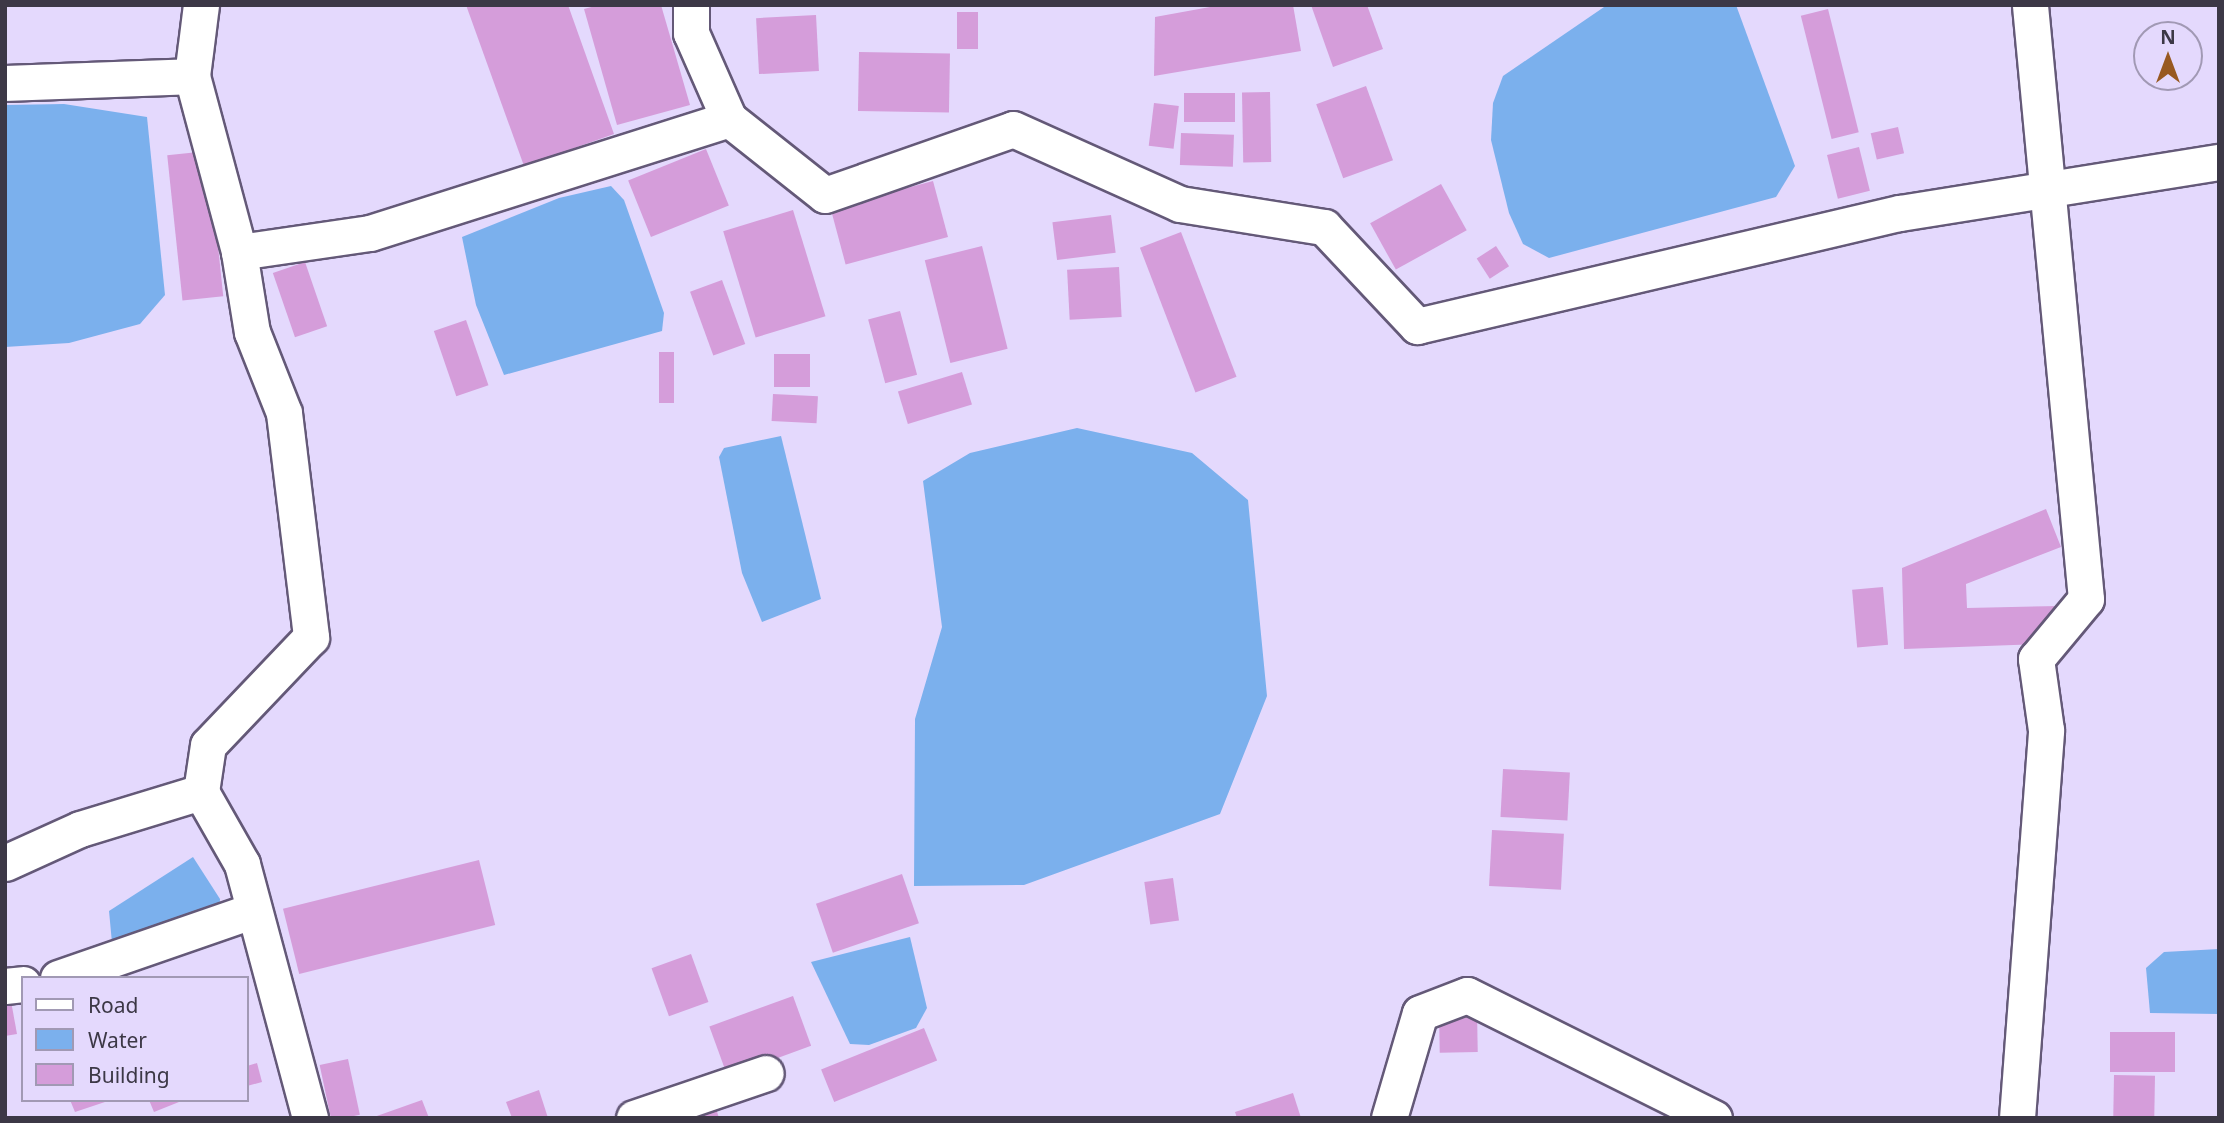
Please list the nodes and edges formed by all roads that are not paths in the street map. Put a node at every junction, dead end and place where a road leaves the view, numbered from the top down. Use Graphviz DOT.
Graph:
graph roads {
  1 [pos="201,5"];
  2 [pos="691,5"];
  3 [pos="2030,5"];
  4 [pos="192,76"];
  5 [pos="5,83"];
  6 [pos="729,119"];
  7 [pos="2219,162"];
  8 [pos="2048,190"];
  9 [pos="239,252"];
  10 [pos="201,792"];
  11 [pos="5,863"];
  12 [pos="254,910"];
  13 [pos="64,976"];
  14 [pos="766,1073"];
  15 [pos="310,1118"];
  16 [pos="634,1118"];
  17 [pos="1389,1118"];
  18 [pos="1714,1118"];
  19 [pos="2017,1118"];
  1 -- 4 [label="street"];
  2 -- 6 [label="street"];
  3 -- 8 [label="street"];
  4 -- 5 [label="street"];
  4 -- 9 [label="street"];
  6 -- 8 [label="street"];
  6 -- 9 [label="street"];
  7 -- 8 [label="street"];
  8 -- 19 [label="street"];
  9 -- 10 [label="street"];
  10 -- 11 [label="street"];
  10 -- 12 [label="street"];
  12 -- 13 [label="street"];
  12 -- 15 [label="street"];
  14 -- 16 [label="street"];
  17 -- 18 [label="street"];
}
